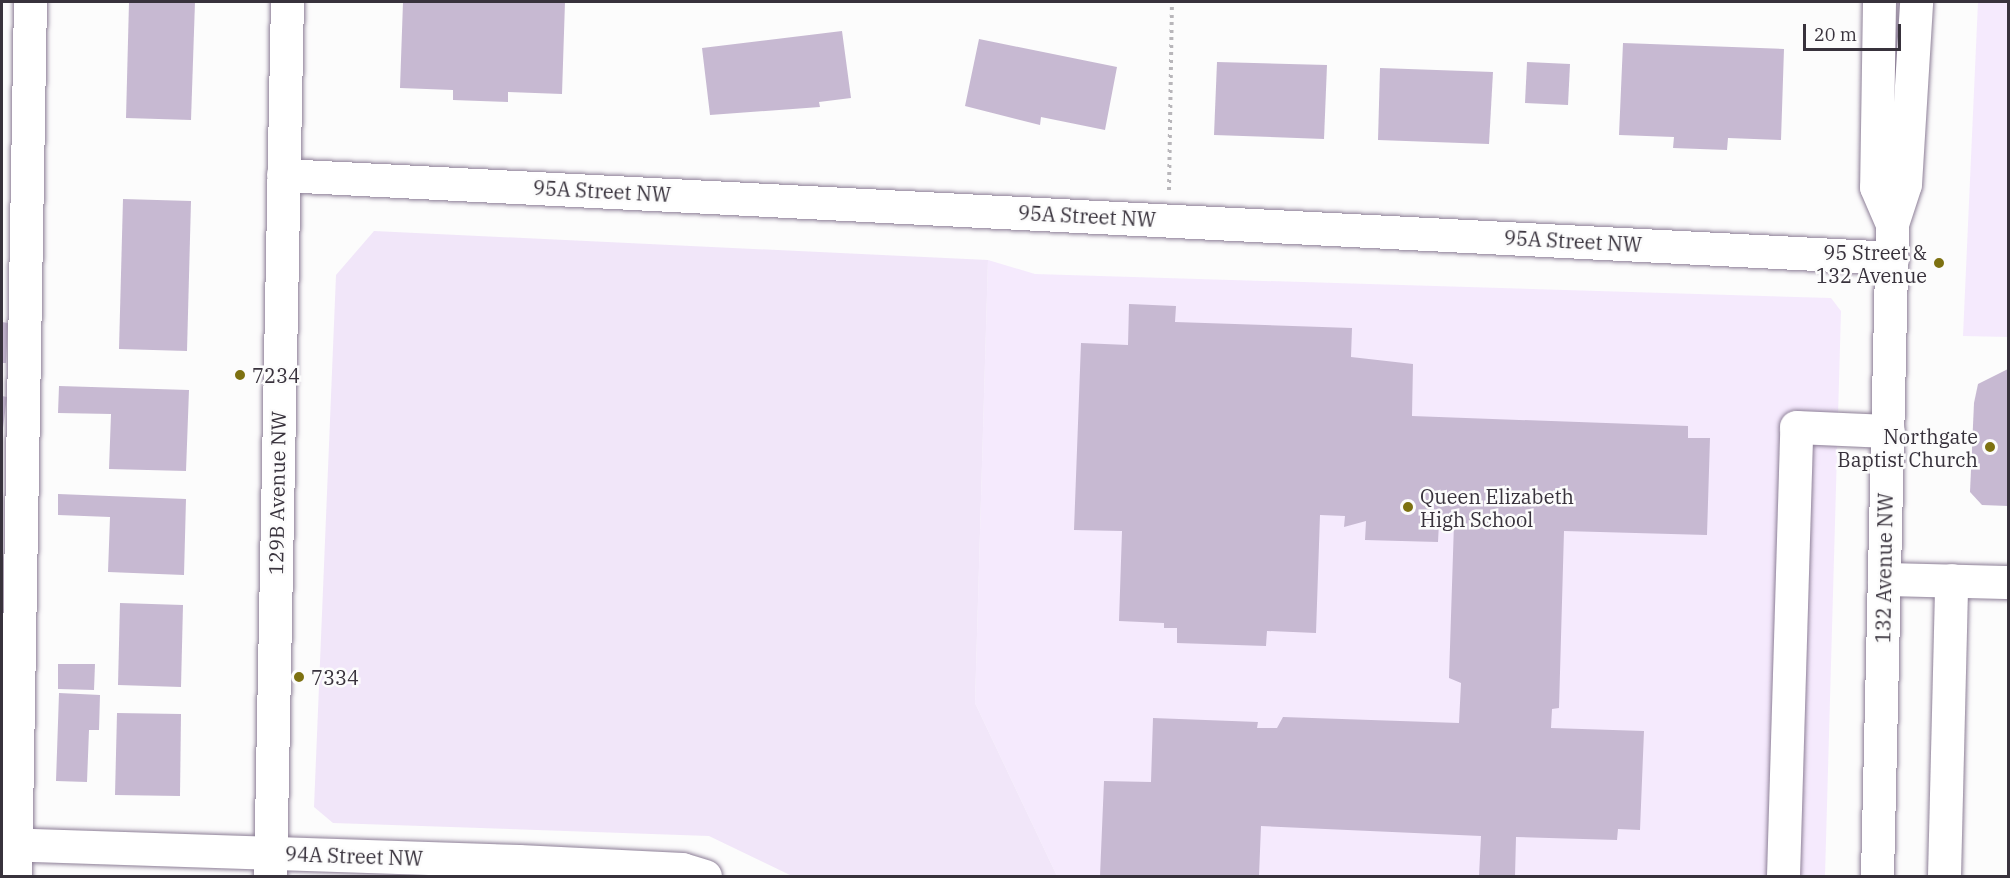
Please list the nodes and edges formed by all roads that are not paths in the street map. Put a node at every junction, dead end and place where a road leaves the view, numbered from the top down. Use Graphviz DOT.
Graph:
graph roads {
  1 [pos="30,2"];
  2 [pos="287,2"];
  3 [pos="1879,2"];
  4 [pos="1916,2"];
  5 [pos="283,175"];
  6 [pos="1892,224"];
  7 [pos="1892,258"];
  8 [pos="1888,431"];
  9 [pos="1884,579"];
  10 [pos="1951,580"];
  11 [pos="2008,582"];
  12 [pos="9,844"];
  13 [pos="270,865"];
  14 [pos="519,869"];
  15 [pos="15,876"];
  16 [pos="705,876"];
  17 [pos="1783,876"];
  18 [pos="1876,876"];
  19 [pos="1944,876"];
  1 -- 12 [label="street"];
  2 -- 5 [label="street, 129B Avenue NW"];
  3 -- 6 [label="street, 132 Avenue NW"];
  4 -- 6 [label="street, 132 Avenue NW"];
  5 -- 7 [label="street, 95A Street NW"];
  5 -- 13 [label="street, 129B Avenue NW"];
  6 -- 7 [label="street, 132 Avenue NW"];
  7 -- 8 [label="street, 132 Avenue NW"];
  8 -- 9 [label="street, 132 Avenue NW"];
  8 -- 17 [label="street"];
  9 -- 10 [label="street"];
  9 -- 18 [label="street, 132 Avenue NW"];
  10 -- 11 [label="street"];
  10 -- 19 [label="street"];
  12 -- 13 [label="street, 94A Street NW"];
  12 -- 15 [label="street"];
  13 -- 14 [label="street, 94A Street NW"];
  14 -- 16 [label="street, 94A Street NW"];
}
